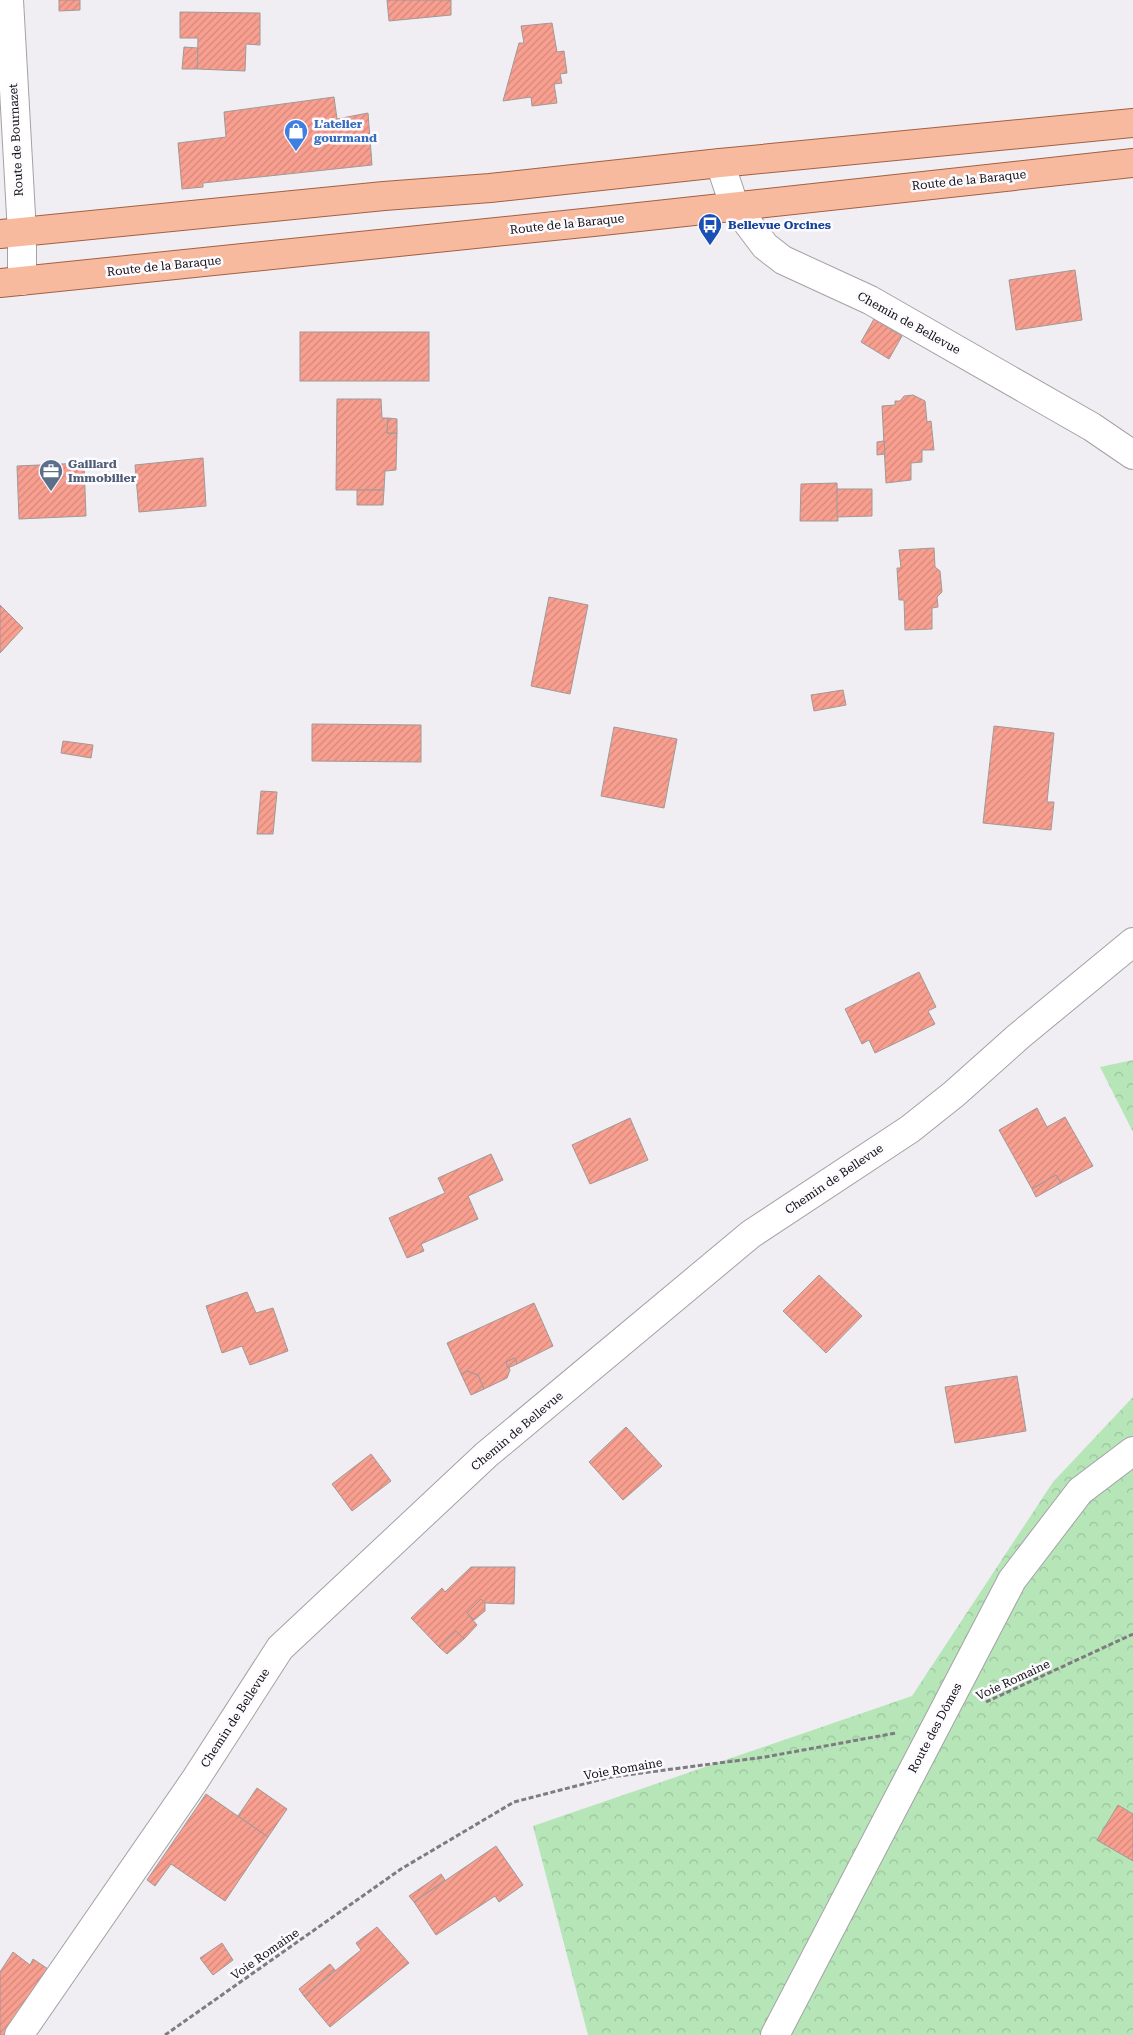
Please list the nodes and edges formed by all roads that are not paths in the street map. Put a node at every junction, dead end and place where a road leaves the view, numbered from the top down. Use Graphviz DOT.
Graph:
graph roads {
  1 [pos="9,0"];
  2 [pos="1133,123"];
  3 [pos="720,163"];
  4 [pos="1133,163"];
  5 [pos="734,205"];
  6 [pos="11,234"];
  7 [pos="11,282"];
  8 [pos="1133,455"];
  9 [pos="1133,942"];
  10 [pos="1133,1451"];
  11 [pos="20,2035"];
  12 [pos="775,2035"];
  1 -- 6 [label="street, Route de Bournazet"];
  2 -- 3 [label="main road"];
  3 -- 5 [label="street, Chemin de Bellevue"];
  3 -- 6 [label="main road"];
  4 -- 5 [label="main road, Route de la Baraque"];
  5 -- 7 [label="main road, Route de la Baraque"];
  5 -- 8 [label="street, Chemin de Bellevue"];
  6 -- 7 [label="street, Route de Bournazet"];
  9 -- 11 [label="street, Chemin de Bellevue"];
  10 -- 12 [label="street, Route des Dômes"];
}
